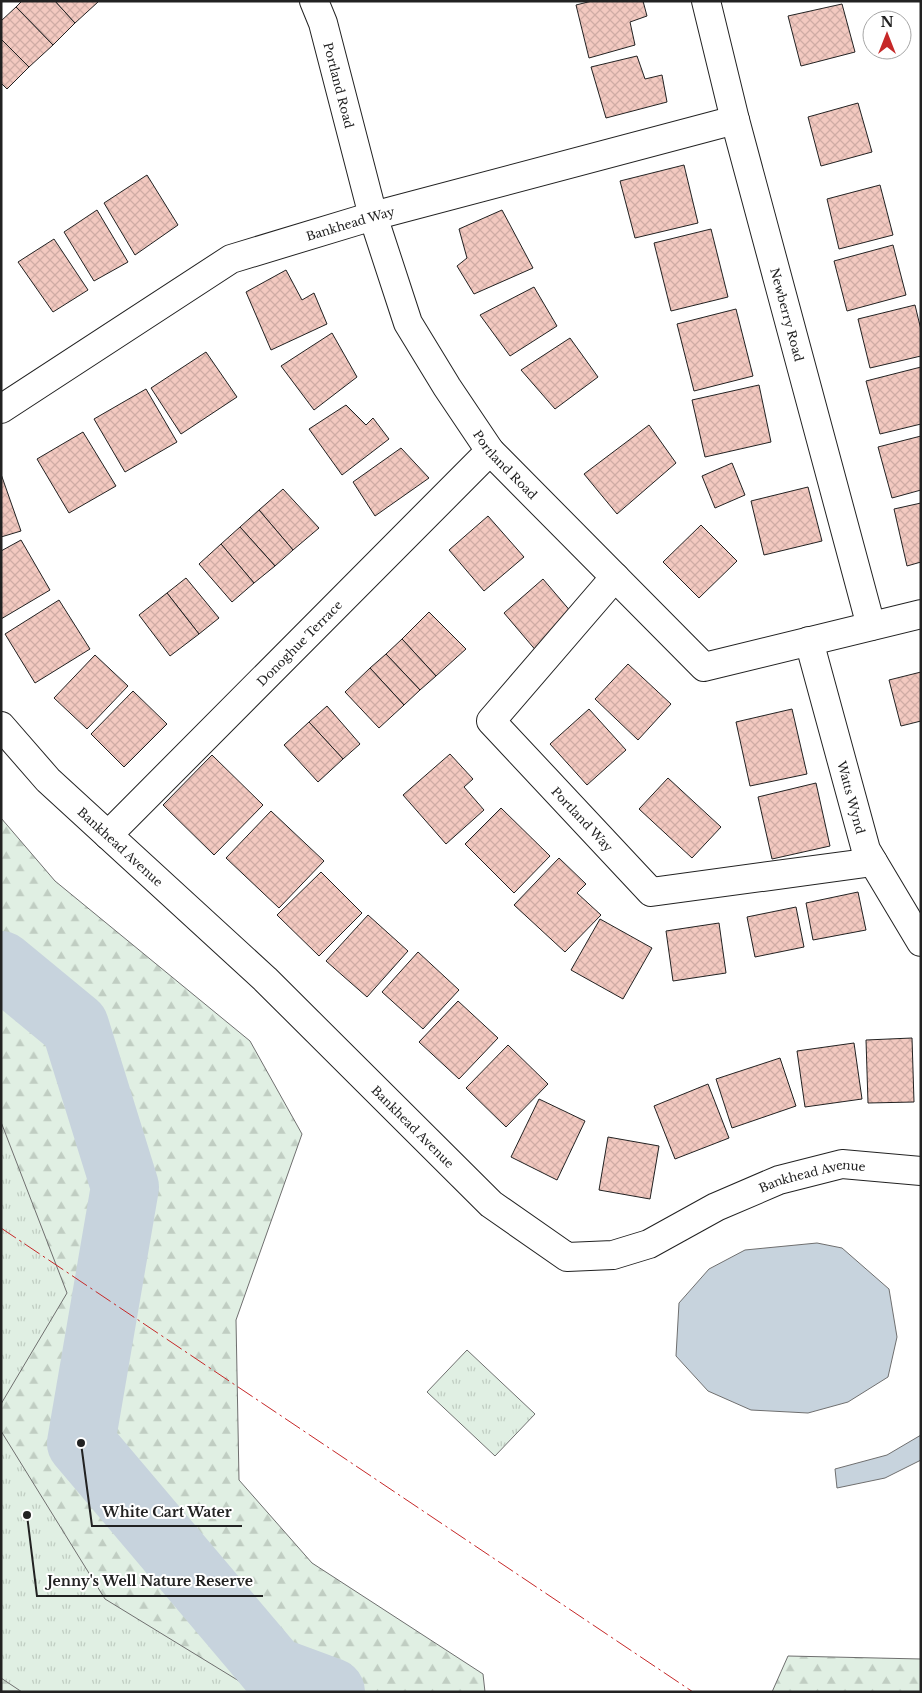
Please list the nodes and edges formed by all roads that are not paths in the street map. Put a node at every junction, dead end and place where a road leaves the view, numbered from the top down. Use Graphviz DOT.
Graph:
graph roads {
  1 [pos="314,1"];
  2 [pos="706,1"];
  3 [pos="735,120"];
  4 [pos="373,216"];
  5 [pos="1,409"];
  6 [pos="490,451"];
  7 [pos="615,577"];
  8 [pos="921,614"];
  9 [pos="871,626"];
  10 [pos="809,641"];
  11 [pos="1,726"];
  12 [pos="108,835"];
  13 [pos="873,862"];
  14 [pos="921,942"];
  15 [pos="921,1171"];
  1 -- 4 [label="street, Portland Road"];
  2 -- 3 [label="street, Newberry Road"];
  3 -- 4 [label="street, Bankhead Way"];
  3 -- 9 [label="street, Newberry Road"];
  4 -- 5 [label="street, Bankhead Way"];
  4 -- 6 [label="street, Portland Road"];
  6 -- 7 [label="street, Portland Road"];
  6 -- 12 [label="street, Donoghue Terrace"];
  7 -- 10 [label="street, Portland Road"];
  7 -- 13 [label="street, Portland Way"];
  8 -- 9 [label="street, Portland Road"];
  9 -- 10 [label="street, Portland Road"];
  10 -- 13 [label="street, Watts Wynd"];
  11 -- 12 [label="street, Bankhead Avenue"];
  12 -- 15 [label="street, Bankhead Avenue"];
  13 -- 14 [label="street, Watts Wynd"];
}
